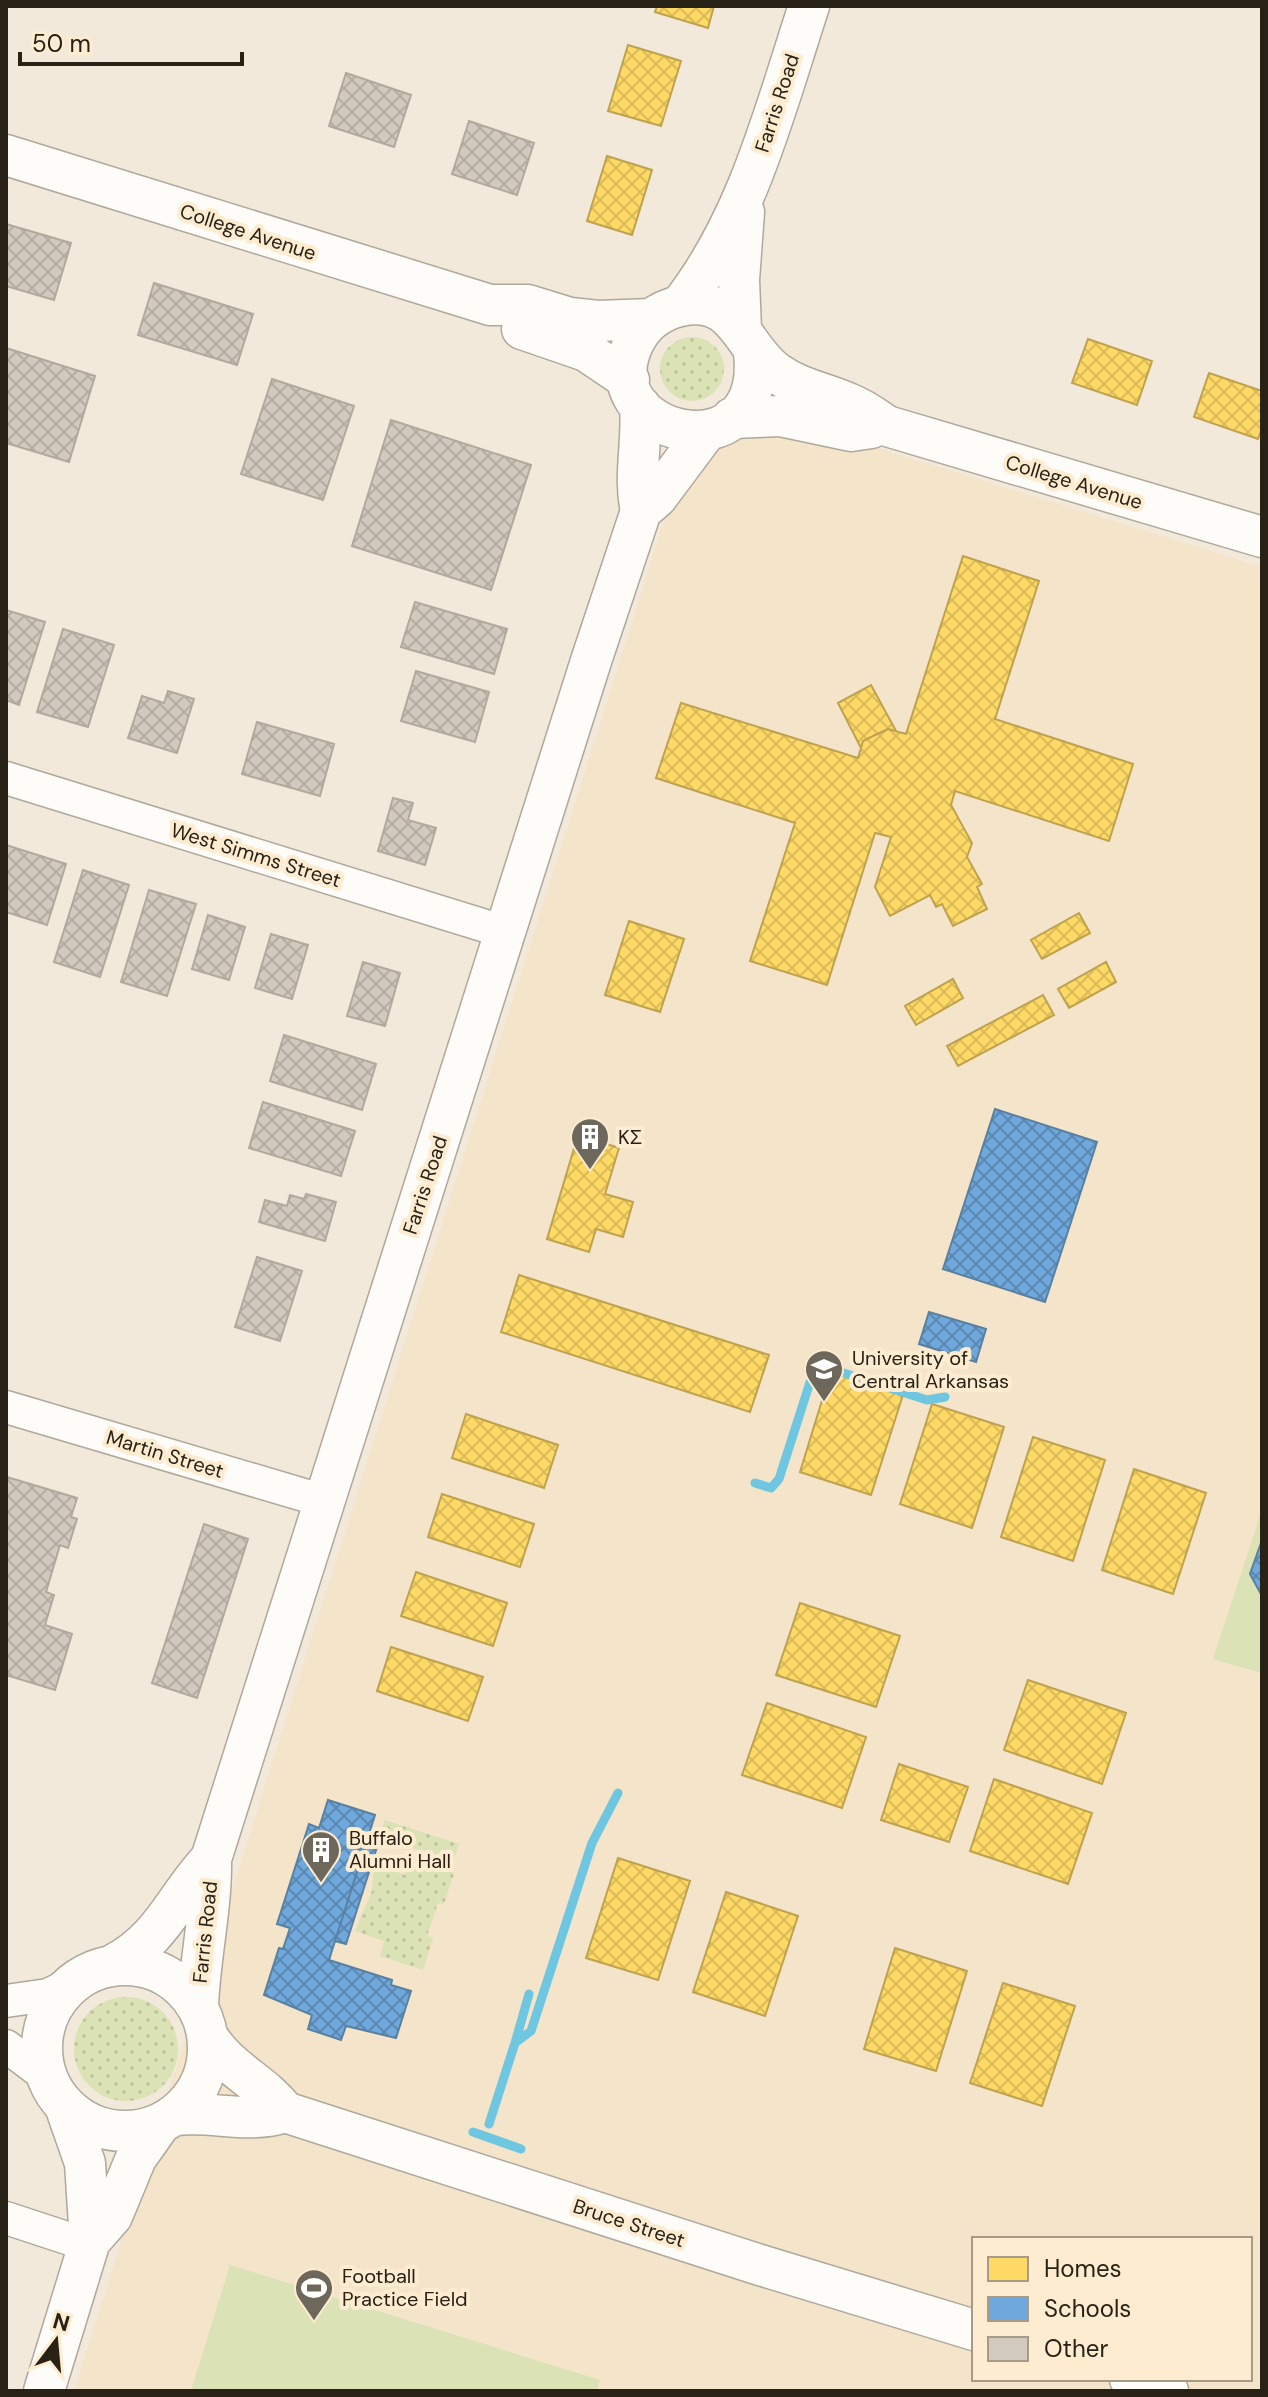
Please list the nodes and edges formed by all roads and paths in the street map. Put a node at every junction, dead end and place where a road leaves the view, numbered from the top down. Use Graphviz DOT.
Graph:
graph roads {
  1 [pos="809,6"];
  2 [pos="6,155"];
  3 [pos="744,200"];
  4 [pos="490,305"];
  5 [pos="666,312"];
  6 [pos="748,341"];
  7 [pos="635,393"];
  8 [pos="720,424"];
  9 [pos="887,426"];
  10 [pos="641,511"];
  11 [pos="1262,537"];
  12 [pos="6,778"];
  13 [pos="505,932"];
  14 [pos="6,1407"];
  15 [pos="324,1501"];
  16 [pos="211,1859"];
  17 [pos="113,1965"];
  18 [pos="71,1984"];
  19 [pos="6,2001"];
  20 [pos="203,2022"];
  21 [pos="6,2046"];
  22 [pos="56,2091"];
  23 [pos="285,2112"];
  24 [pos="168,2119"];
  25 [pos="6,2218"];
  26 [pos="89,2243"];
  27 [pos="972,2329"];
  28 [pos="1136,2381"];
  29 [pos="44,2391"];
  30 [pos="1168,2391"];
  1 -- 3 [label="street, Farris Road"];
  2 -- 4 [label="street, College Avenue"];
  3 -- 5 [label="street, Farris Road"];
  3 -- 6 [label="street, Farris Road"];
  4 -- 5 [label="street, College Avenue"];
  4 -- 7 [label="street, College Avenue"];
  5 -- 6 [label="street"];
  5 -- 7 [label="street"];
  6 -- 8 [label="street"];
  6 -- 9 [label="street, College Avenue"];
  7 -- 8 [label="street"];
  7 -- 10 [label="street, Farris Road"];
  8 -- 9 [label="street, College Avenue"];
  8 -- 10 [label="street, Farris Road"];
  9 -- 11 [label="street, College Avenue"];
  10 -- 13 [label="street, Farris Road"];
  12 -- 13 [label="street, West Simms Street"];
  13 -- 15 [label="street, Farris Road"];
  14 -- 15 [label="street, Martin Street"];
  15 -- 16 [label="street, Farris Road"];
  16 -- 17 [label="street, Farris Road"];
  16 -- 20 [label="street, Farris Road"];
  17 -- 18 [label="street"];
  17 -- 20 [label="street"];
  18 -- 19 [label="street"];
  18 -- 22 [label="street"];
  20 -- 23 [label="street, Bruce Street"];
  20 -- 24 [label="street"];
  21 -- 22 [label="street"];
  22 -- 24 [label="street"];
  22 -- 26 [label="street"];
  23 -- 24 [label="street, Bruce Street"];
  23 -- 27 [label="street, Bruce Street"];
  24 -- 26 [label="street"];
  25 -- 26 [label="street"];
  26 -- 29 [label="street"];
  28 -- 30 [label="street"];
}
